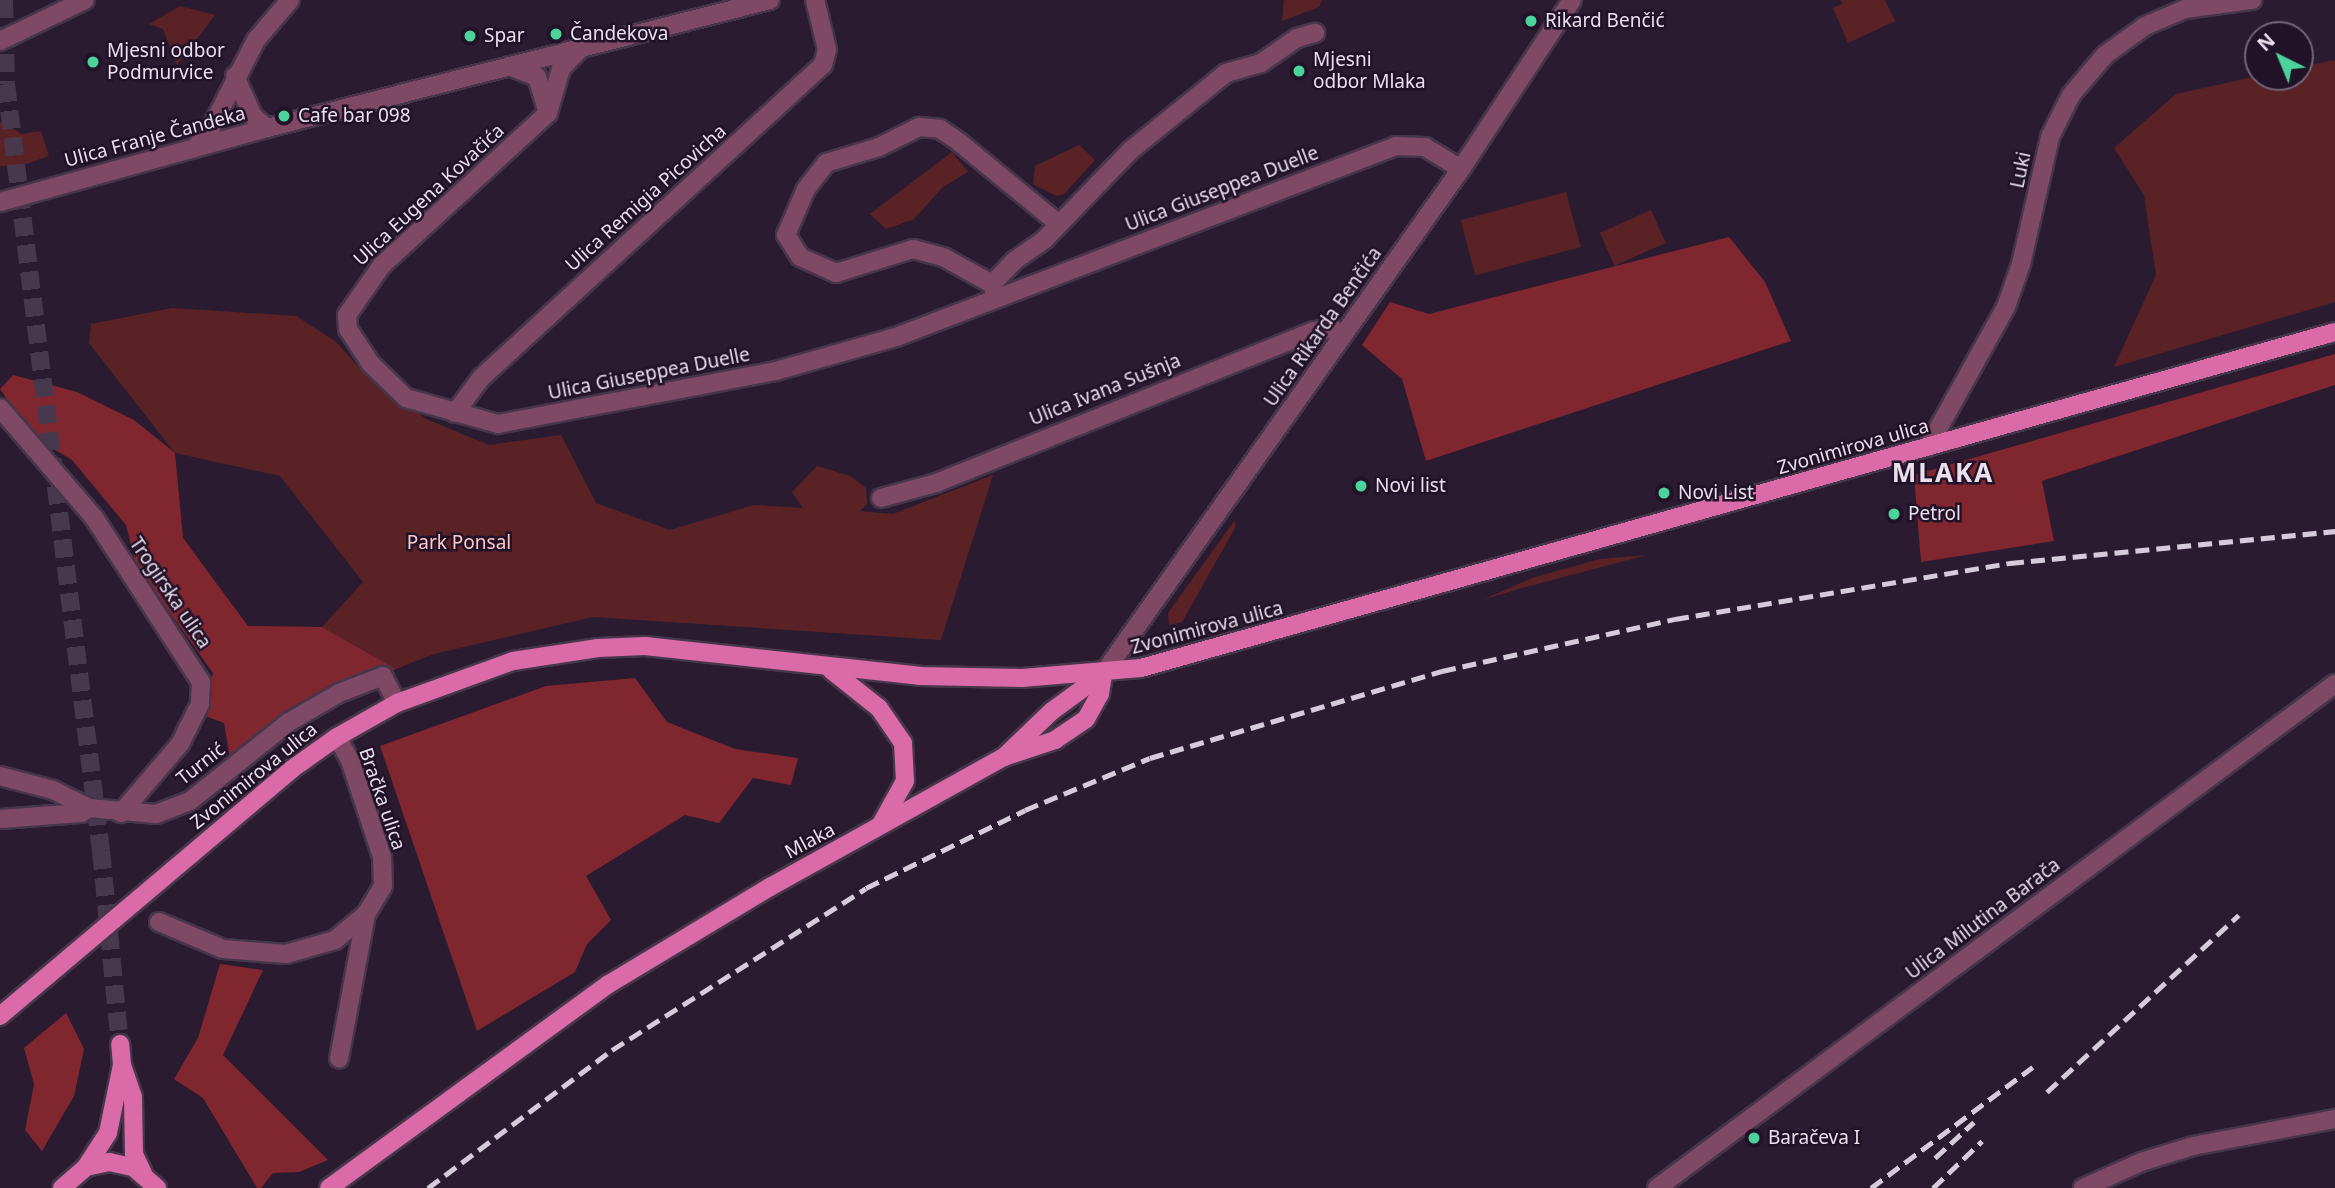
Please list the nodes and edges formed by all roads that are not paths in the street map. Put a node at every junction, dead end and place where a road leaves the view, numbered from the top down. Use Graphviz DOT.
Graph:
graph roads {
  1 [pos="85,0"];
  2 [pos="290,0"];
  3 [pos="770,0"];
  4 [pos="815,0"];
  5 [pos="1572,0"];
  6 [pos="2252,0"];
  7 [pos="1315,33"];
  8 [pos="0,41"];
  9 [pos="581,48"];
  10 [pos="509,66"];
  11 [pos="235,76"];
  12 [pos="548,113"];
  13 [pos="267,128"];
  14 [pos="195,148"];
  15 [pos="1461,169"];
  16 [pos="0,202"];
  17 [pos="1059,224"];
  18 [pos="994,291"];
  19 [pos="348,315"];
  20 [pos="2335,332"];
  21 [pos="1343,335"];
  22 [pos="0,408"];
  23 [pos="454,413"];
  24 [pos="1928,447"];
  25 [pos="881,498"];
  26 [pos="828,668"];
  27 [pos="1103,674"];
  28 [pos="2335,684"];
  29 [pos="397,703"];
  30 [pos="337,737"];
  31 [pos="1004,757"];
  32 [pos="0,776"];
  33 [pos="89,808"];
  34 [pos="121,813"];
  35 [pos="0,819"];
  36 [pos="876,829"];
  37 [pos="366,914"];
  38 [pos="159,922"];
  39 [pos="0,1016"];
  40 [pos="120,1044"];
  41 [pos="339,1058"];
  42 [pos="122,1065"];
  43 [pos="2335,1119"];
  44 [pos="86,1167"];
  45 [pos="143,1173"];
  46 [pos="62,1188"];
  47 [pos="157,1188"];
  48 [pos="329,1188"];
  49 [pos="1657,1188"];
  50 [pos="2083,1188"];
  1 -- 8 [label="street"];
  2 -- 11 [label="street"];
  3 -- 9 [label="street, Ulica Franje Čandeka"];
  4 -- 23 [label="street, Ulica Remigia Picovicha"];
  5 -- 15 [label="street, Ulica Rikarda Benčića"];
  6 -- 24 [label="street, Luki"];
  7 -- 17 [label="street, Ulica Giuseppea Duelle"];
  9 -- 10 [label="street, Ulica Franje Čandeka"];
  9 -- 12 [label="street"];
  10 -- 12 [label="street"];
  10 -- 13 [label="street, Ulica Franje Čandeka"];
  11 -- 13 [label="street"];
  11 -- 14 [label="street"];
  12 -- 19 [label="street, Ulica Eugena Kovačića"];
  13 -- 14 [label="street, Ulica Franje Čandeka"];
  14 -- 16 [label="street, Ulica Franje Čandeka"];
  15 -- 18 [label="street, Ulica Giuseppea Duelle"];
  15 -- 21 [label="street, Ulica Rikarda Benčića"];
  17 -- 18 [label="street, Ulica Giuseppea Duelle"];
  17 -- 18 [label="street"];
  18 -- 23 [label="street, Ulica Giuseppea Duelle"];
  19 -- 23 [label="street, Ulica Giuseppea Duelle"];
  20 -- 24 [label="main road, Zvonimirova ulica"];
  21 -- 25 [label="street, Ulica Ivana Sušnja"];
  21 -- 27 [label="street, Ulica Rikarda Benčića"];
  22 -- 34 [label="street, Trogirska ulica"];
  24 -- 27 [label="main road, Zvonimirova ulica"];
  26 -- 27 [label="main road, Zvonimirova ulica"];
  26 -- 29 [label="main road, Zvonimirova ulica"];
  26 -- 36 [label="main road"];
  27 -- 31 [label="main road"];
  27 -- 31 [label="main road"];
  28 -- 49 [label="street, Ulica Milutina Barača"];
  29 -- 30 [label="main road, Zvonimirova ulica"];
  29 -- 34 [label="street, Turnić"];
  30 -- 37 [label="street, Bračka ulica"];
  30 -- 39 [label="main road, Zvonimirova ulica"];
  31 -- 36 [label="main road, Mlaka"];
  32 -- 33 [label="street, Turnić"];
  33 -- 34 [label="street, Turnić"];
  33 -- 35 [label="street"];
  36 -- 48 [label="main road, Mlaka"];
  37 -- 38 [label="street, Bračka ulica"];
  37 -- 41 [label="street, Bračka ulica"];
  40 -- 42 [label="main road"];
  42 -- 44 [label="main road"];
  42 -- 45 [label="main road"];
  43 -- 50 [label="street"];
  44 -- 45 [label="main road"];
  44 -- 46 [label="main road"];
  45 -- 47 [label="main road"];
}
